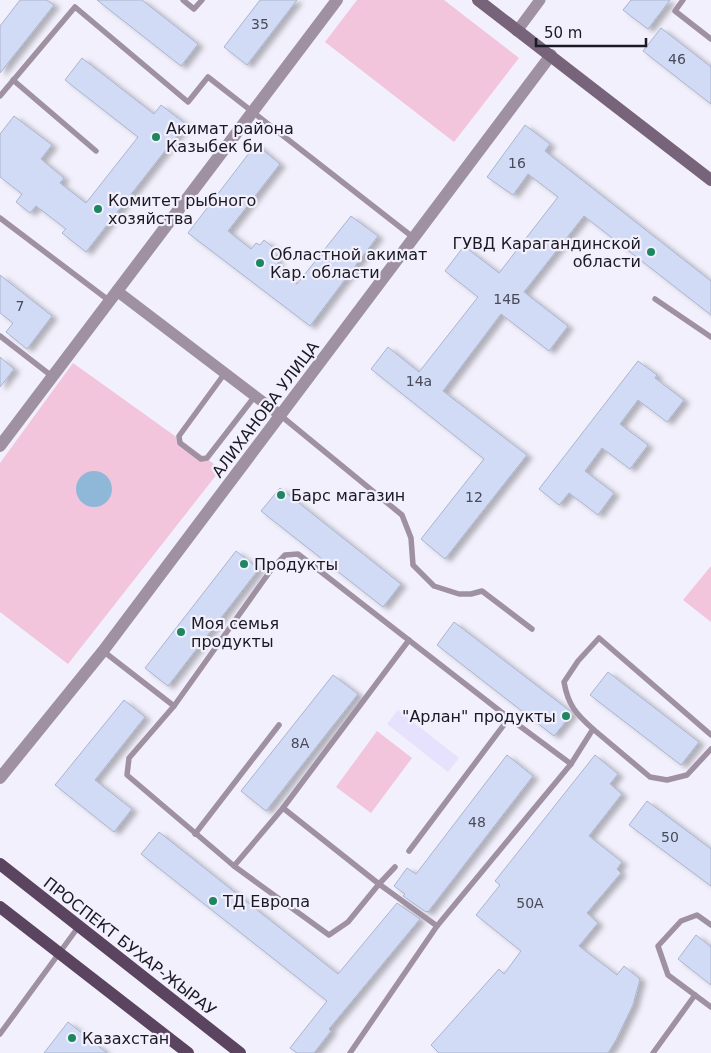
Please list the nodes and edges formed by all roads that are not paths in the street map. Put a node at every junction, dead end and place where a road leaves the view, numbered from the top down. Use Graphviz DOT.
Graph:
graph roads {
  1 [pos="183,0"];
  2 [pos="202,0"];
  3 [pos="337,0"];
  4 [pos="478,0"];
  5 [pos="540,0"];
  6 [pos="683,0"];
  7 [pos="517,31"];
  8 [pos="711,39"];
  9 [pos="551,55"];
  10 [pos="13,80"];
  11 [pos="0,96"];
  12 [pos="253,113"];
  13 [pos="96,151"];
  14 [pos="711,180"];
  15 [pos="0,218"];
  16 [pos="414,238"];
  17 [pos="114,296"];
  18 [pos="655,299"];
  19 [pos="0,336"];
  20 [pos="711,338"];
  21 [pos="225,373"];
  22 [pos="53,377"];
  23 [pos="255,396"];
  24 [pos="280,415"];
  25 [pos="0,446"];
  26 [pos="532,630"];
  27 [pos="409,640"];
  28 [pos="103,650"];
  29 [pos="174,706"];
  30 [pos="509,718"];
  31 [pos="279,725"];
  32 [pos="593,729"];
  33 [pos="711,735"];
  34 [pos="711,749"];
  35 [pos="571,764"];
  36 [pos="0,778"];
  37 [pos="283,808"];
  38 [pos="195,834"];
  39 [pos="409,851"];
  40 [pos="0,864"];
  41 [pos="234,866"];
  42 [pos="395,867"];
  43 [pos="380,884"];
  44 [pos="0,907"];
  45 [pos="711,925"];
  46 [pos="79,926"];
  47 [pos="437,926"];
  48 [pos="60,953"];
  49 [pos="695,995"];
  50 [pos="711,1007"];
  51 [pos="0,1034"];
  52 [pos="188,1053"];
  53 [pos="240,1053"];
  54 [pos="350,1053"];
  55 [pos="654,1053"];
  1 -- 2 [label="lane"];
  3 -- 12 [label="street"];
  4 -- 7 [label="main road"];
  5 -- 7 [label="street"];
  6 -- 8 [label="lane"];
  7 -- 9 [label="main road"];
  9 -- 14 [label="main road"];
  9 -- 16 [label="street, АЛИХАНОВА УЛИЦА"];
  10 -- 11 [label="lane"];
  10 -- 12 [label="lane"];
  10 -- 13 [label="lane"];
  12 -- 16 [label="lane"];
  12 -- 17 [label="street"];
  15 -- 17 [label="lane"];
  16 -- 24 [label="street, АЛИХАНОВА УЛИЦА"];
  17 -- 21 [label="street"];
  17 -- 22 [label="street"];
  18 -- 20 [label="lane"];
  19 -- 22 [label="lane"];
  21 -- 23 [label="street"];
  21 -- 23 [label="lane"];
  22 -- 25 [label="street"];
  23 -- 24 [label="street"];
  24 -- 26 [label="lane"];
  24 -- 28 [label="street, АЛИХАНОВА УЛИЦА"];
  27 -- 29 [label="lane"];
  27 -- 30 [label="lane"];
  27 -- 37 [label="lane"];
  28 -- 29 [label="lane"];
  28 -- 36 [label="street, АЛИХАНОВА УЛИЦА"];
  29 -- 38 [label="lane"];
  30 -- 35 [label="lane"];
  30 -- 39 [label="lane"];
  31 -- 38 [label="lane"];
  32 -- 33 [label="lane"];
  32 -- 34 [label="lane"];
  32 -- 35 [label="lane"];
  35 -- 47 [label="lane"];
  37 -- 41 [label="lane"];
  37 -- 43 [label="lane"];
  38 -- 41 [label="lane"];
  40 -- 46 [label="main road, ПРОСПЕКТ БУХАР-ЖЫРАУ"];
  41 -- 43 [label="lane"];
  42 -- 43 [label="lane"];
  43 -- 47 [label="lane"];
  44 -- 48 [label="main road"];
  45 -- 49 [label="lane"];
  46 -- 48 [label="lane"];
  46 -- 53 [label="main road, ПРОСПЕКТ БУХАР-ЖЫРАУ"];
  47 -- 54 [label="lane"];
  48 -- 51 [label="lane"];
  48 -- 52 [label="main road"];
  49 -- 50 [label="lane"];
  49 -- 55 [label="lane"];
}
